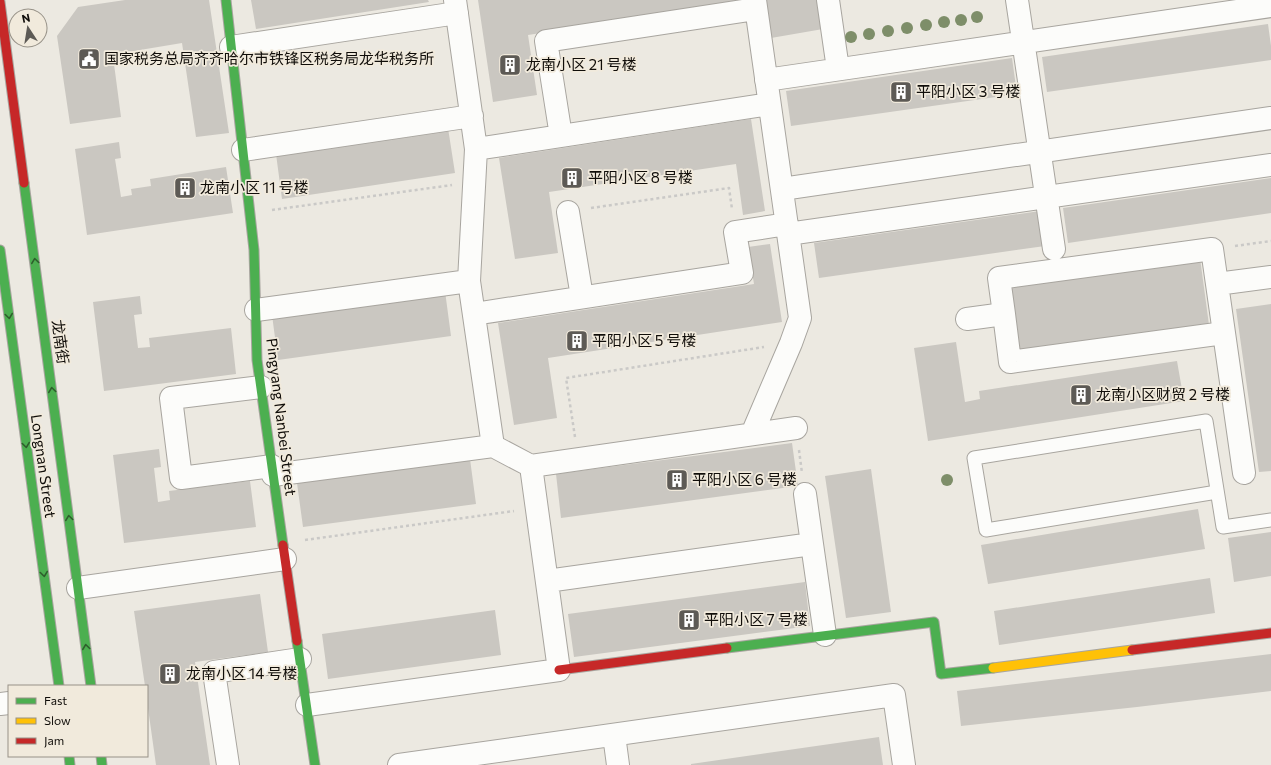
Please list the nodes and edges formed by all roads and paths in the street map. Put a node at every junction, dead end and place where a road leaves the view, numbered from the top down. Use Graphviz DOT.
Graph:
graph roads {
  1 [pos="226,0"];
  2 [pos="828,0"];
  3 [pos="1018,0"];
  4 [pos="0,2"];
  5 [pos="755,4"];
  6 [pos="456,6"];
  7 [pos="1271,6"];
  8 [pos="1024,42"];
  9 [pos="231,47"];
  10 [pos="838,69"];
  11 [pos="766,80"];
  12 [pos="769,104"];
  13 [pos="472,116"];
  14 [pos="1271,118"];
  15 [pos="561,136"];
  16 [pos="476,149"];
  17 [pos="243,150"];
  18 [pos="1040,152"];
  19 [pos="1271,165"];
  20 [pos="475,182"];
  21 [pos="782,189"];
  22 [pos="1046,197"];
  23 [pos="568,212"];
  24 [pos="250,213"];
  25 [pos="787,229"];
  26 [pos="736,232"];
  27 [pos="1271,241"];
  28 [pos="1054,249"];
  29 [pos="1212,249"];
  30 [pos="0,250"];
  31 [pos="1271,277"];
  32 [pos="469,281"];
  33 [pos="1217,284"];
  34 [pos="582,297"];
  35 [pos="256,310"];
  36 [pos="474,314"];
  37 [pos="1004,314"];
  38 [pos="967,319"];
  39 [pos="1224,333"];
  40 [pos="791,343"];
  41 [pos="261,387"];
  42 [pos="796,428"];
  43 [pos="752,434"];
  44 [pos="493,446"];
  45 [pos="578,459"];
  46 [pos="531,466"];
  47 [pos="273,471"];
  48 [pos="1244,473"];
  49 [pos="1217,492"];
  50 [pos="805,494"];
  51 [pos="537,508"];
  52 [pos="1271,520"];
  53 [pos="812,544"];
  54 [pos="284,551"];
  55 [pos="547,581"];
  56 [pos="78,588"];
  57 [pos="1271,633"];
  58 [pos="825,635"];
  59 [pos="300,659"];
  60 [pos="559,670"];
  61 [pos="59,685"];
  62 [pos="91,685"];
  63 [pos="307,706"];
  64 [pos="614,735"];
  65 [pos="228,765"];
  66 [pos="315,765"];
  67 [pos="399,765"];
  68 [pos="618,765"];
  69 [pos="904,765"];
  1 -- 9 [label="street, Pingyang Nanbei Street"];
  2 -- 10 [label="street"];
  3 -- 8 [label="street"];
  56 -- 4 [label="street, 龙南街, one-way"];
  5 -- 11 [label="street"];
  5 -- 15 [label="street"];
  6 -- 9 [label="street"];
  6 -- 13 [label="street"];
  7 -- 8 [label="street"];
  8 -- 10 [label="street"];
  8 -- 18 [label="street"];
  9 -- 17 [label="street, Pingyang Nanbei Street"];
  10 -- 11 [label="street"];
  11 -- 12 [label="street"];
  12 -- 15 [label="street"];
  12 -- 21 [label="street"];
  13 -- 16 [label="street"];
  13 -- 17 [label="street"];
  14 -- 18 [label="street"];
  15 -- 16 [label="street"];
  16 -- 20 [label="street"];
  17 -- 24 [label="street, Pingyang Nanbei Street"];
  18 -- 21 [label="street"];
  18 -- 22 [label="street"];
  19 -- 22 [label="street"];
  20 -- 24 [label="path"];
  20 -- 32 [label="street"];
  21 -- 25 [label="street"];
  22 -- 25 [label="street"];
  22 -- 28 [label="street"];
  23 -- 26 [label="path"];
  23 -- 34 [label="street"];
  24 -- 35 [label="street, Pingyang Nanbei Street"];
  25 -- 26 [label="street"];
  25 -- 40 [label="street"];
  26 -- 34 [label="street"];
  27 -- 29 [label="path"];
  29 -- 33 [label="street"];
  29 -- 37 [label="street"];
  30 -- 61 [label="street, Longnan Street, one-way"];
  31 -- 33 [label="street"];
  32 -- 35 [label="street"];
  32 -- 36 [label="street"];
  33 -- 39 [label="street"];
  34 -- 36 [label="street"];
  35 -- 41 [label="street, Pingyang Nanbei Street"];
  36 -- 44 [label="street"];
  37 -- 38 [label="street"];
  37 -- 39 [label="street"];
  39 -- 48 [label="street"];
  40 -- 43 [label="street"];
  40 -- 45 [label="path"];
  41 -- 47 [label="street, Pingyang Nanbei Street"];
  41 -- 47 [label="street"];
  42 -- 43 [label="street"];
  42 -- 50 [label="path"];
  43 -- 45 [label="street"];
  44 -- 46 [label="street"];
  44 -- 47 [label="street"];
  45 -- 46 [label="street"];
  46 -- 51 [label="street"];
  47 -- 54 [label="street, Pingyang Nanbei Street"];
  49 -- 49 [label="lane"];
  49 -- 52 [label="lane"];
  50 -- 53 [label="street"];
  51 -- 54 [label="path"];
  51 -- 55 [label="street"];
  53 -- 55 [label="street"];
  53 -- 58 [label="street"];
  54 -- 56 [label="street"];
  54 -- 59 [label="street, Pingyang Nanbei Street"];
  55 -- 60 [label="street"];
  62 -- 56 [label="street, 龙南街, one-way"];
  57 -- 58 [label="street"];
  58 -- 60 [label="street"];
  59 -- 63 [label="street, Pingyang Nanbei Street"];
  59 -- 65 [label="street"];
  60 -- 63 [label="street"];
  63 -- 66 [label="street, Pingyang Nanbei Street"];
  64 -- 67 [label="street"];
  64 -- 68 [label="street"];
  64 -- 69 [label="street"];
}
